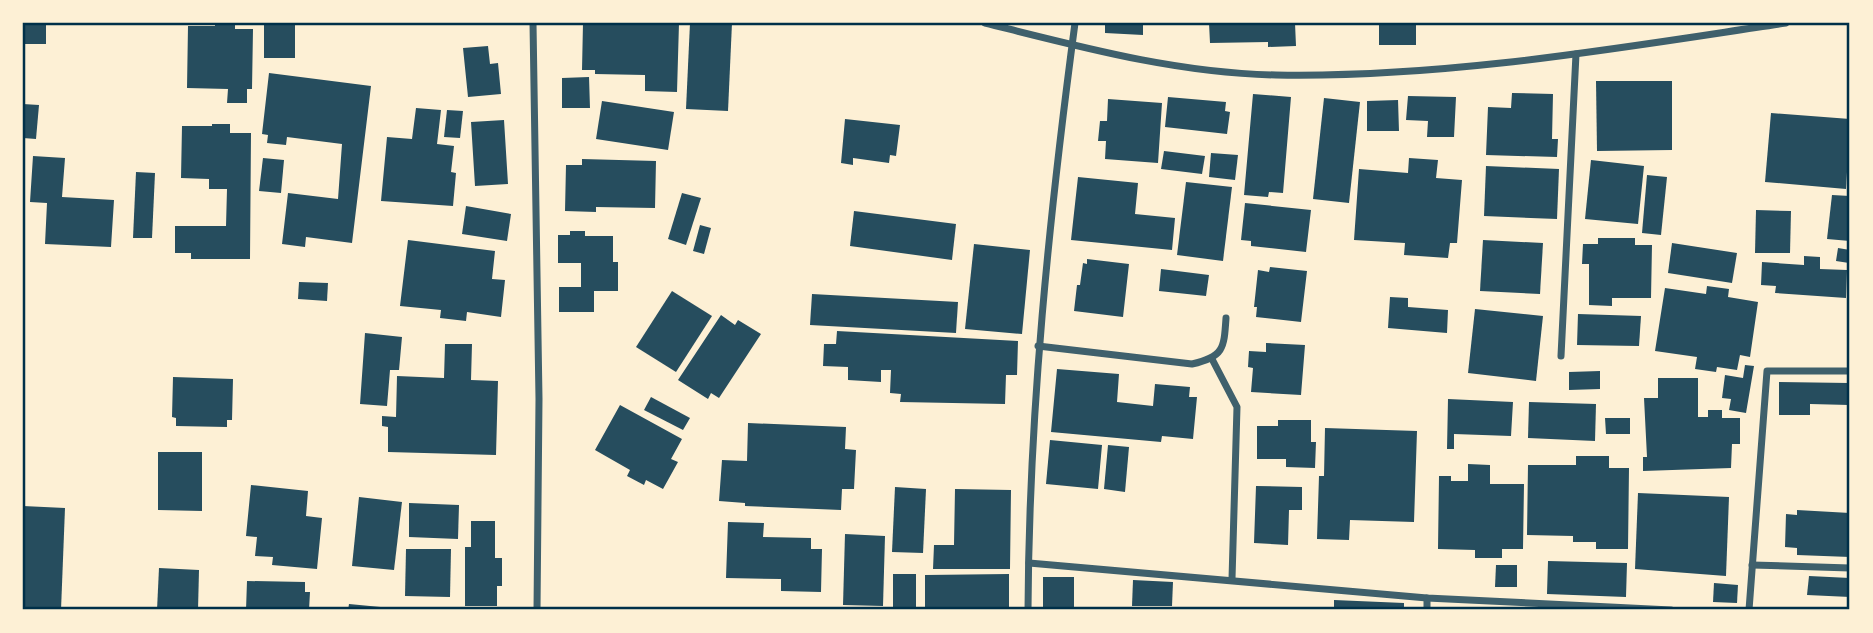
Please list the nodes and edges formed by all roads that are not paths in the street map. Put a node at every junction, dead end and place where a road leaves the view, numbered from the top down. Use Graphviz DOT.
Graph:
graph roads {
  1 [pos="533,23"];
  2 [pos="985,23"];
  3 [pos="1075,23"];
  4 [pos="1786,23"];
  5 [pos="1072,45"];
  6 [pos="1576,54"];
  7 [pos="1226,318"];
  8 [pos="1038,346"];
  9 [pos="1561,356"];
  10 [pos="1212,359"];
  11 [pos="1850,371"];
  12 [pos="1028,563"];
  13 [pos="1752,565"];
  14 [pos="1850,568"];
  15 [pos="1232,579"];
  16 [pos="1427,598"];
  17 [pos="537,610"];
  18 [pos="1028,610"];
  19 [pos="1427,610"];
  20 [pos="1671,610"];
  21 [pos="1749,610"];
  1 -- 17 [label="street"];
  2 -- 5 [label="street"];
  3 -- 5 [label="street"];
  4 -- 6 [label="street"];
  5 -- 6 [label="street"];
  5 -- 8 [label="street"];
  6 -- 9 [label="street"];
  7 -- 10 [label="street"];
  8 -- 10 [label="street"];
  8 -- 12 [label="street"];
  10 -- 15 [label="street"];
  11 -- 13 [label="street"];
  12 -- 15 [label="street"];
  12 -- 18 [label="street"];
  13 -- 14 [label="street"];
  13 -- 21 [label="street"];
  15 -- 16 [label="street"];
  16 -- 19 [label="street"];
  16 -- 20 [label="street"];
}
